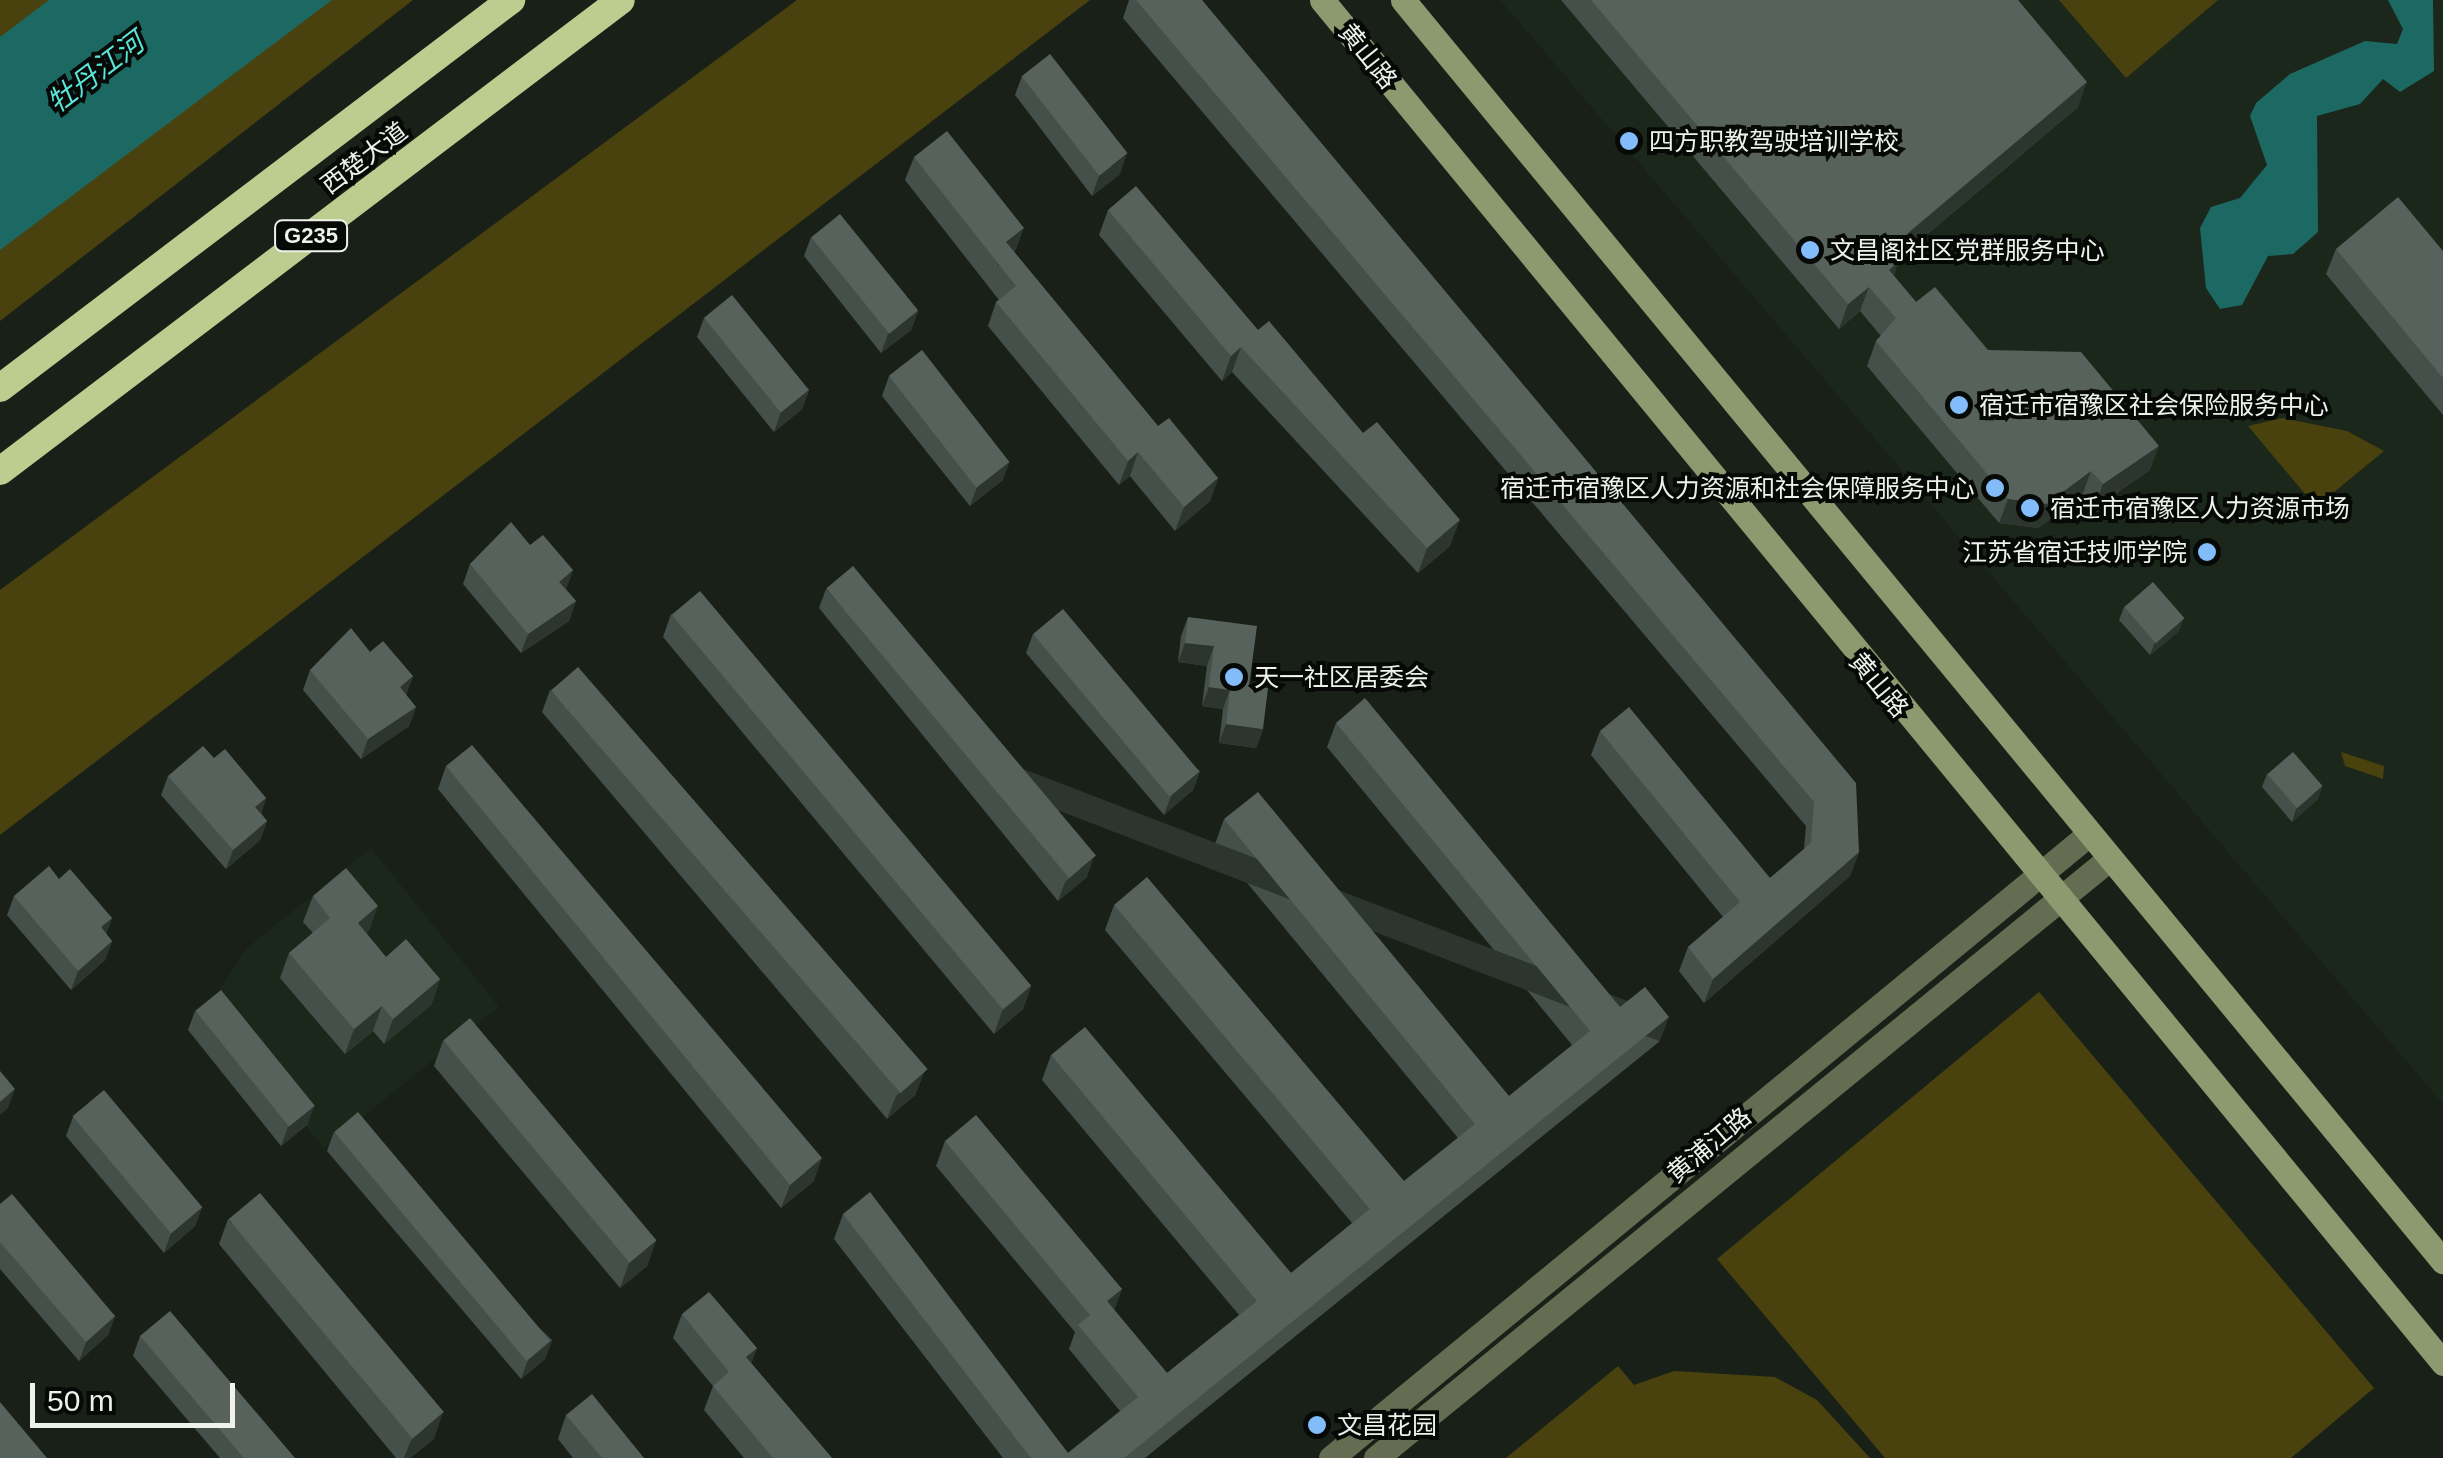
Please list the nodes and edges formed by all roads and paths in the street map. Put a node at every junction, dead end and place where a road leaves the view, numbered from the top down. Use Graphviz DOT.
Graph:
graph roads {
  1 [pos="511,0"];
  2 [pos="621,0"];
  3 [pos="1322,0"];
  4 [pos="1403,0"];
  5 [pos="0,388"];
  6 [pos="0,471"];
  7 [pos="2089,834"];
  8 [pos="2110,858"];
  9 [pos="2038,875"];
  10 [pos="2058,900"];
  11 [pos="2443,1261"];
  12 [pos="2443,1363"];
  13 [pos="1330,1458"];
  14 [pos="1376,1458"];
  1 -- 5 [label="highway, 西楚大道 / G235"];
  2 -- 6 [label="highway, 西楚大道 / G235"];
  3 -- 9 [label="main road, 黄山路"];
  4 -- 7 [label="main road"];
  7 -- 8 [label="main road"];
  7 -- 9 [label="street, 黄浦江路"];
  8 -- 10 [label="street, 黄浦江路"];
  8 -- 11 [label="main road"];
  9 -- 10 [label="main road, 黄山路"];
  9 -- 13 [label="street, 黄浦江路"];
  10 -- 12 [label="main road, 黄山路"];
  10 -- 14 [label="street, 黄浦江路"];
}
